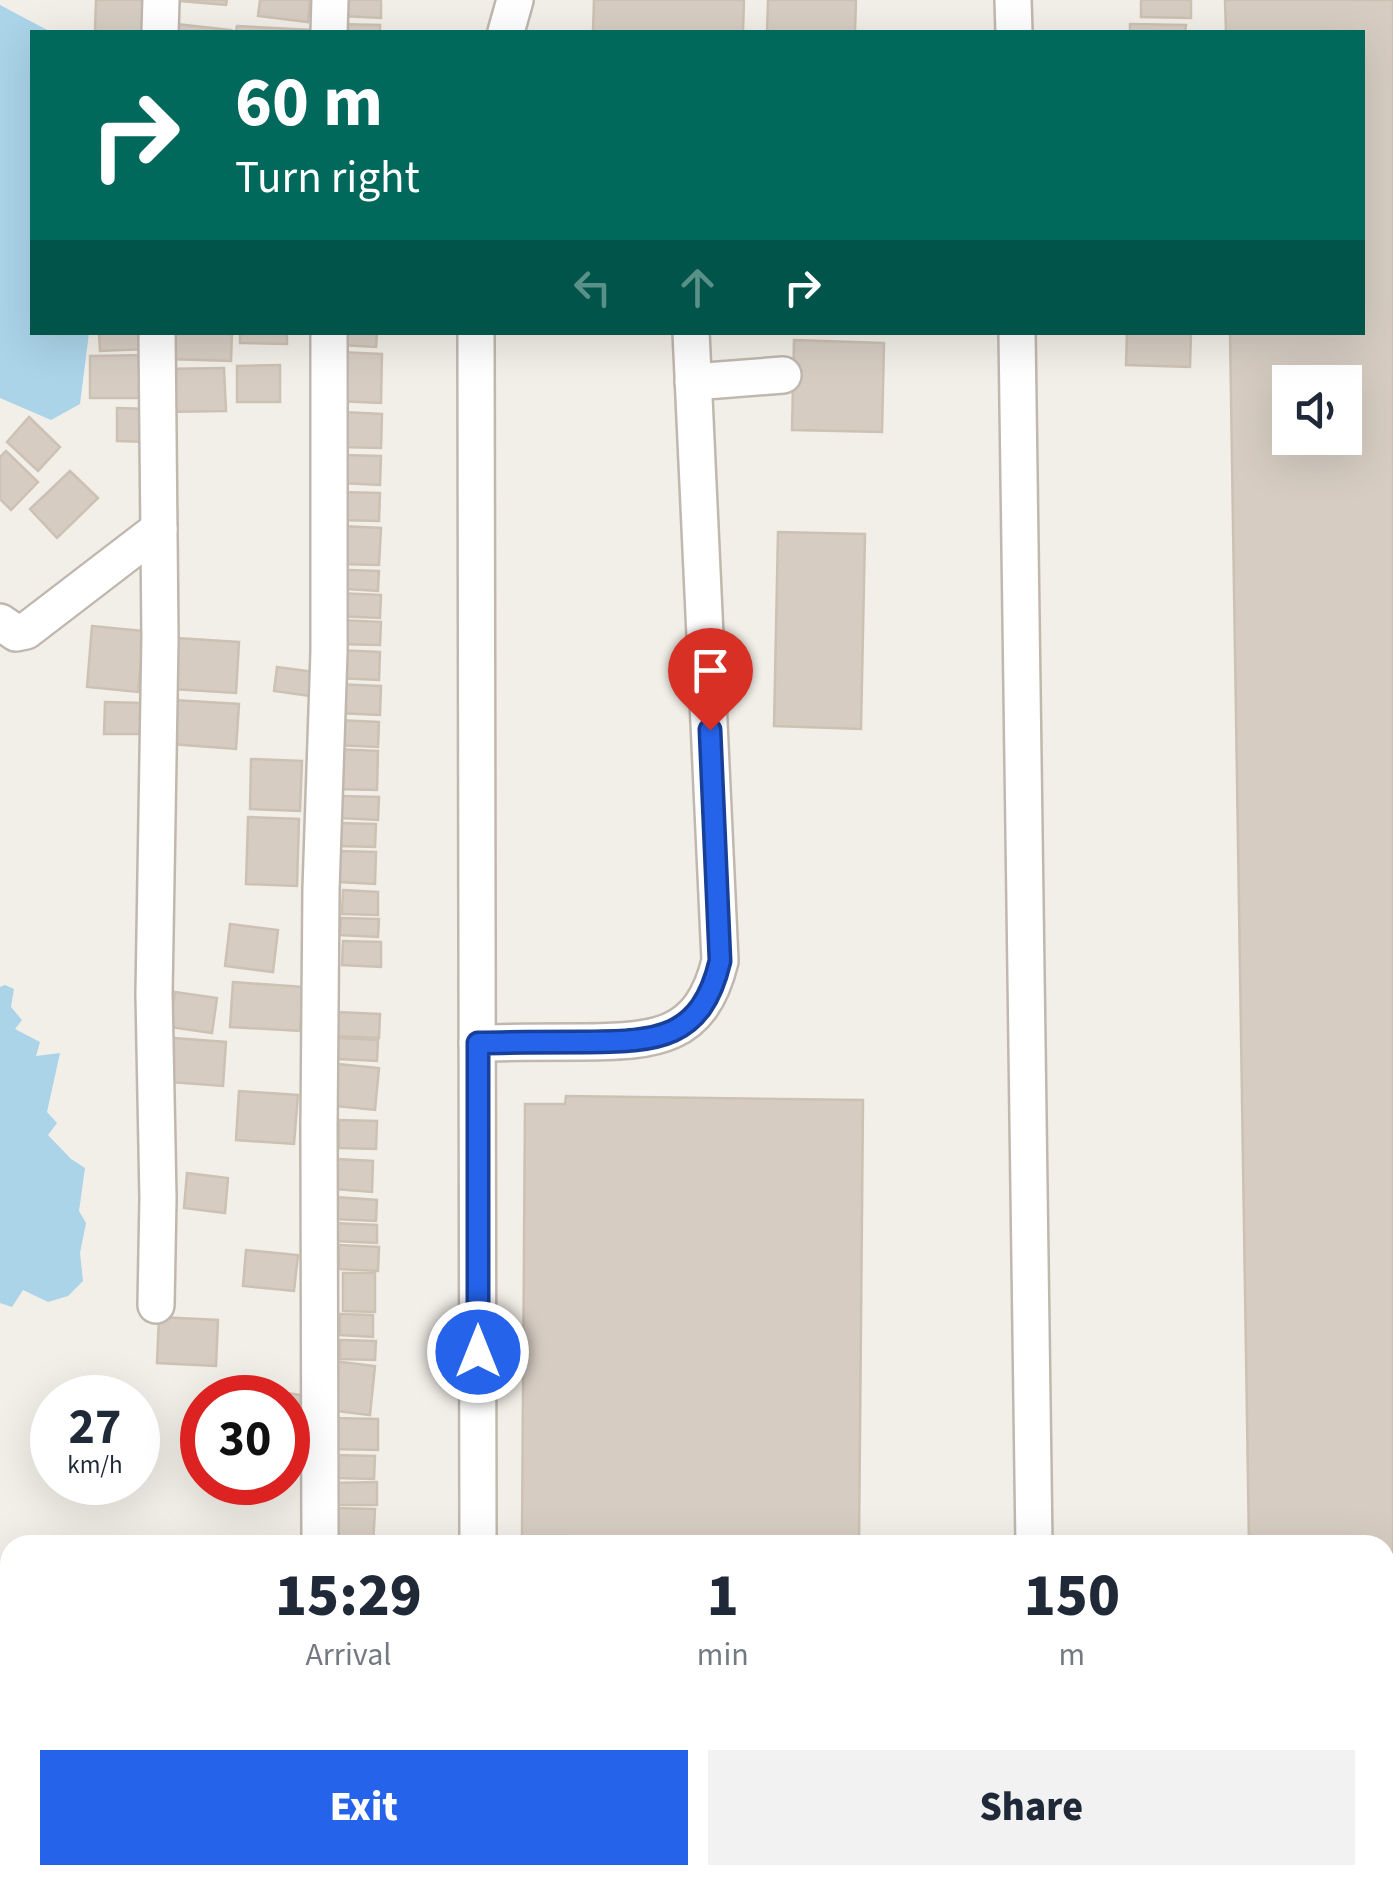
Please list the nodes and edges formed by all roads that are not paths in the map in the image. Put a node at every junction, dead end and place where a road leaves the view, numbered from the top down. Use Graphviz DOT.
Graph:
graph roads {
  1 [pos="161,0"];
  2 [pos="330,0"];
  3 [pos="515,0"];
  4 [pos="1014,0"];
  5 [pos="160,30"];
  6 [pos="329,30"];
  7 [pos="507,30"];
  8 [pos="1014,30"];
  9 [pos="158,335"];
  10 [pos="329,335"];
  11 [pos="476,335"];
  12 [pos="691,335"];
  13 [pos="1017,335"];
  14 [pos="784,376"];
  15 [pos="693,382"];
  16 [pos="159,528"];
  17 [pos="0,622"];
  18 [pos="478,1043"];
  19 [pos="156,1305"];
  20 [pos="320,1535"];
  21 [pos="478,1535"];
  22 [pos="1034,1535"];
  1 -- 5 [label="street"];
  2 -- 6 [label="street"];
  3 -- 7 [label="street"];
  4 -- 8 [label="street"];
  9 -- 16 [label="street"];
  10 -- 20 [label="street"];
  11 -- 18 [label="street"];
  12 -- 15 [label="street"];
  13 -- 22 [label="street"];
  14 -- 15 [label="street"];
  15 -- 18 [label="street"];
  16 -- 17 [label="street"];
  16 -- 19 [label="street"];
  18 -- 21 [label="street"];
}
